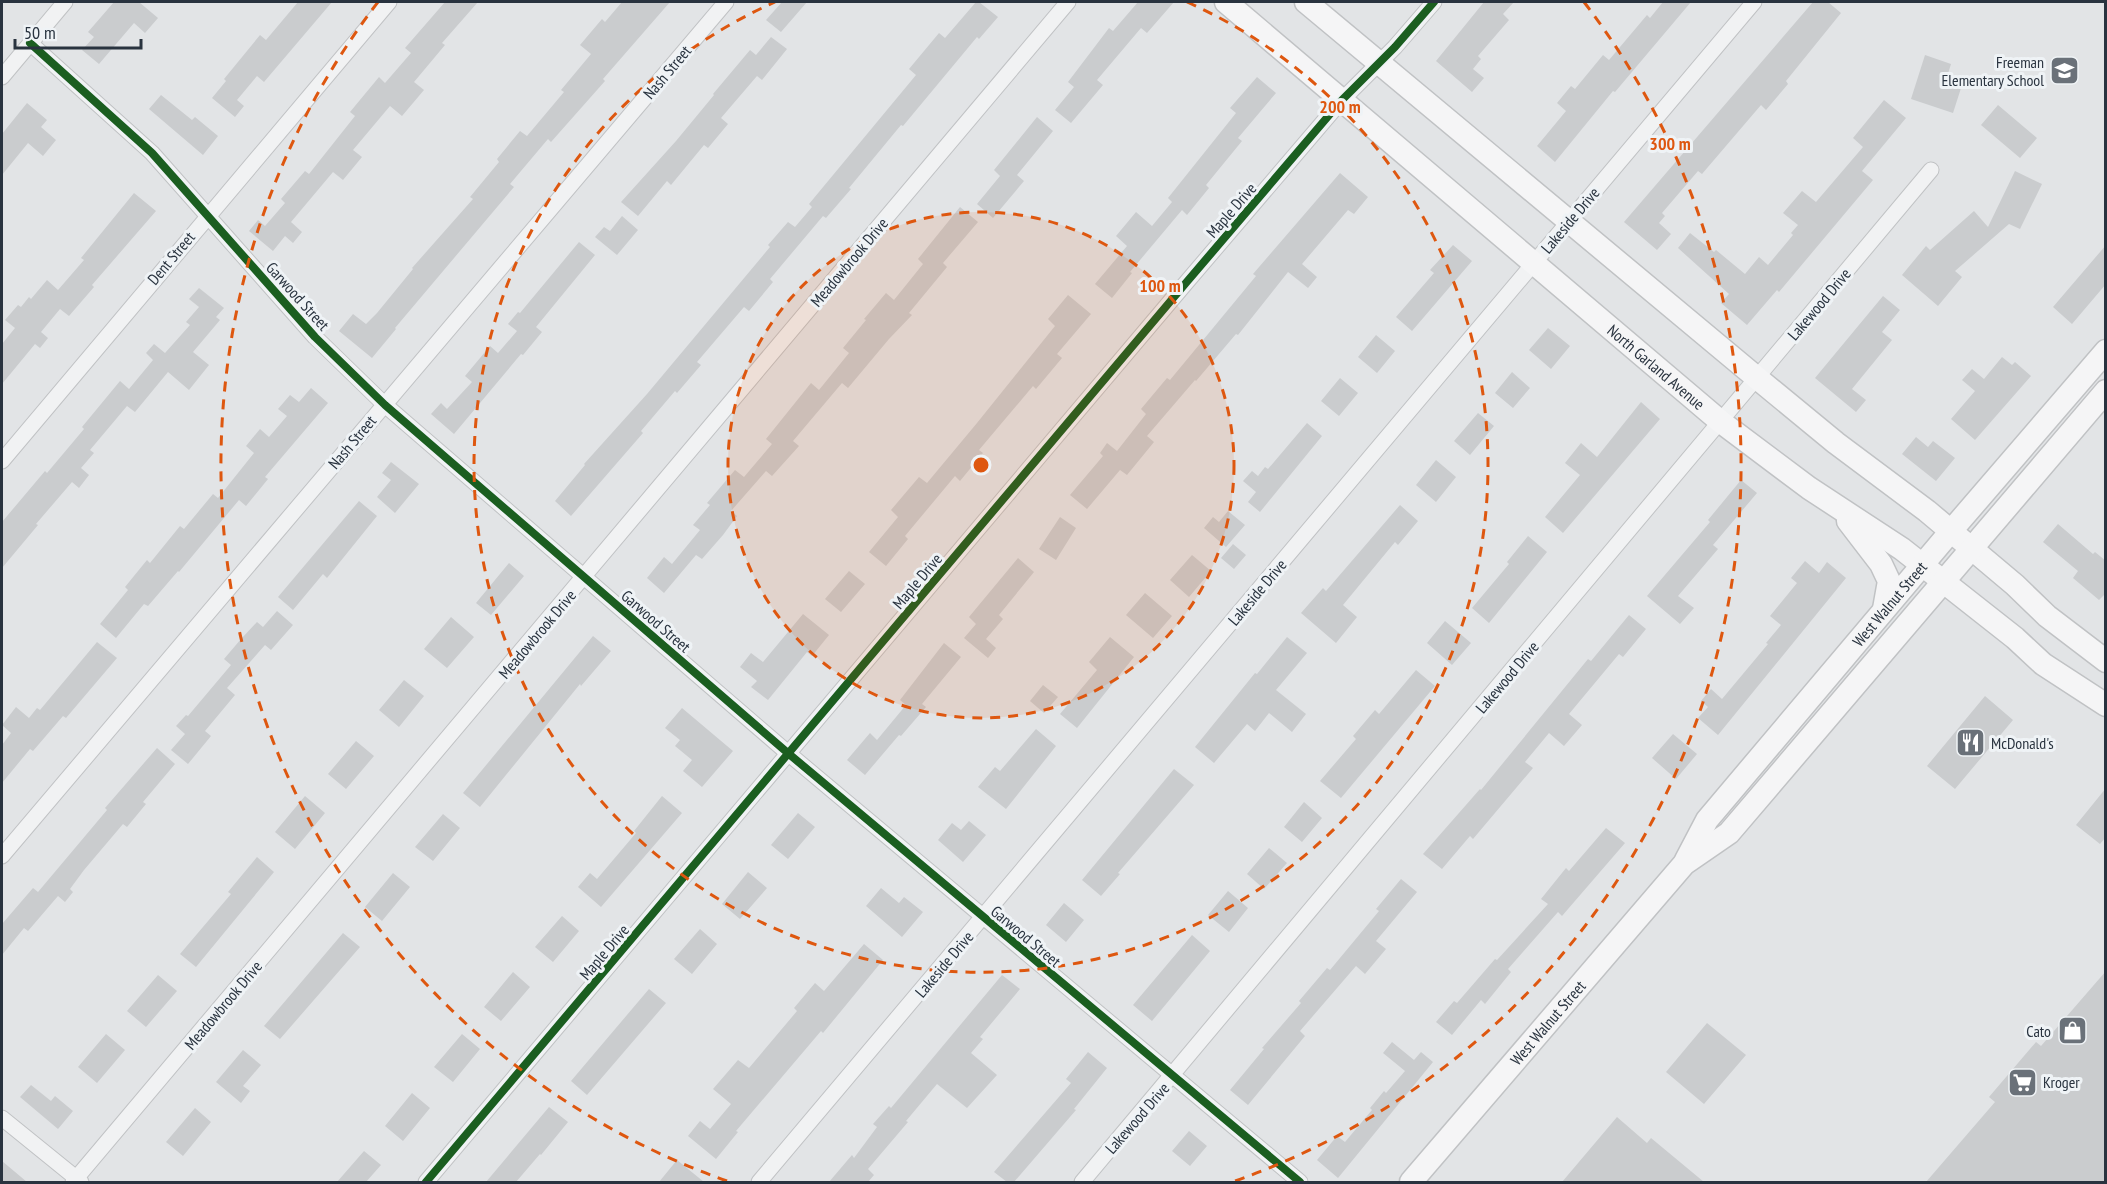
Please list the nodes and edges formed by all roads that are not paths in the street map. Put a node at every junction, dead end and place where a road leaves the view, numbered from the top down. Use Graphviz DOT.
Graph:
graph roads {
  1 [pos="65,2"];
  2 [pos="389,2"];
  3 [pos="726,2"];
  4 [pos="1068,2"];
  5 [pos="1226,2"];
  6 [pos="1306,2"];
  7 [pos="1434,2"];
  8 [pos="1754,2"];
  9 [pos="30,43"];
  10 [pos="1380,63"];
  11 [pos="2,77"];
  12 [pos="1342,100"];
  13 [pos="1931,170"];
  14 [pos="208,214"];
  15 [pos="1569,221"];
  16 [pos="1534,263"];
  17 [pos="2104,355"];
  18 [pos="1757,378"];
  19 [pos="2106,391"];
  20 [pos="385,405"];
  21 [pos="1721,422"];
  22 [pos="2,461"];
  23 [pos="1838,507"];
  24 [pos="1950,531"];
  25 [pos="1971,548"];
  26 [pos="1923,565"];
  27 [pos="585,577"];
  28 [pos="1943,581"];
  29 [pos="1884,611"];
  30 [pos="2106,661"];
  31 [pos="2106,705"];
  32 [pos="789,754"];
  33 [pos="2,856"];
  34 [pos="1684,864"];
  35 [pos="983,917"];
  36 [pos="1173,1076"];
  37 [pos="2,1118"];
  38 [pos="77,1181"];
  39 [pos="426,1182"];
  40 [pos="759,1182"];
  41 [pos="1082,1182"];
  42 [pos="1300,1182"];
  43 [pos="1412,1182"];
  1 -- 9 [label="street"];
  2 -- 14 [label="street, Dent Street"];
  3 -- 20 [label="street, Nash Street"];
  4 -- 27 [label="street, Meadowbrook Drive"];
  5 -- 12 [label="main road, North Garland Avenue"];
  6 -- 10 [label="main road"];
  7 -- 10 [label="street, Maple Drive"];
  8 -- 15 [label="street, Lakeside Drive"];
  9 -- 11 [label="street"];
  9 -- 14 [label="street, Garwood Street"];
  10 -- 12 [label="street, Maple Drive"];
  10 -- 15 [label="main road"];
  12 -- 16 [label="main road, North Garland Avenue"];
  12 -- 32 [label="street, Maple Drive"];
  13 -- 18 [label="street, Lakewood Drive"];
  14 -- 20 [label="street, Garwood Street"];
  14 -- 22 [label="street, Dent Street"];
  15 -- 16 [label="street, Lakeside Drive"];
  15 -- 18 [label="main road"];
  16 -- 21 [label="main road, North Garland Avenue"];
  16 -- 35 [label="street, Lakeside Drive"];
  17 -- 24 [label="main road, West Walnut Street"];
  18 -- 21 [label="street, Lakewood Drive"];
  18 -- 24 [label="main road"];
  19 -- 25 [label="main road, West Walnut Street"];
  20 -- 27 [label="street, Garwood Street"];
  20 -- 33 [label="street, Nash Street"];
  21 -- 23 [label="main road, North Garland Avenue"];
  21 -- 36 [label="street, Lakewood Drive"];
  23 -- 26 [label="main road, North Garland Avenue"];
  23 -- 29 [label="main road"];
  24 -- 25 [label="main road"];
  24 -- 26 [label="main road, West Walnut Street"];
  25 -- 28 [label="main road, West Walnut Street"];
  25 -- 30 [label="main road"];
  26 -- 28 [label="main road, North Garland Avenue"];
  26 -- 29 [label="main road, West Walnut Street"];
  27 -- 32 [label="street, Garwood Street"];
  27 -- 38 [label="street, Meadowbrook Drive"];
  28 -- 31 [label="main road, North Garland Avenue"];
  28 -- 34 [label="main road, West Walnut Street"];
  29 -- 34 [label="main road, West Walnut Street"];
  32 -- 35 [label="street, Garwood Street"];
  32 -- 39 [label="street, Maple Drive"];
  34 -- 43 [label="main road, West Walnut Street"];
  35 -- 36 [label="street, Garwood Street"];
  35 -- 40 [label="street, Lakeside Drive"];
  36 -- 41 [label="street, Lakewood Drive"];
  36 -- 42 [label="street, Garwood Street"];
  37 -- 38 [label="street"];
}
